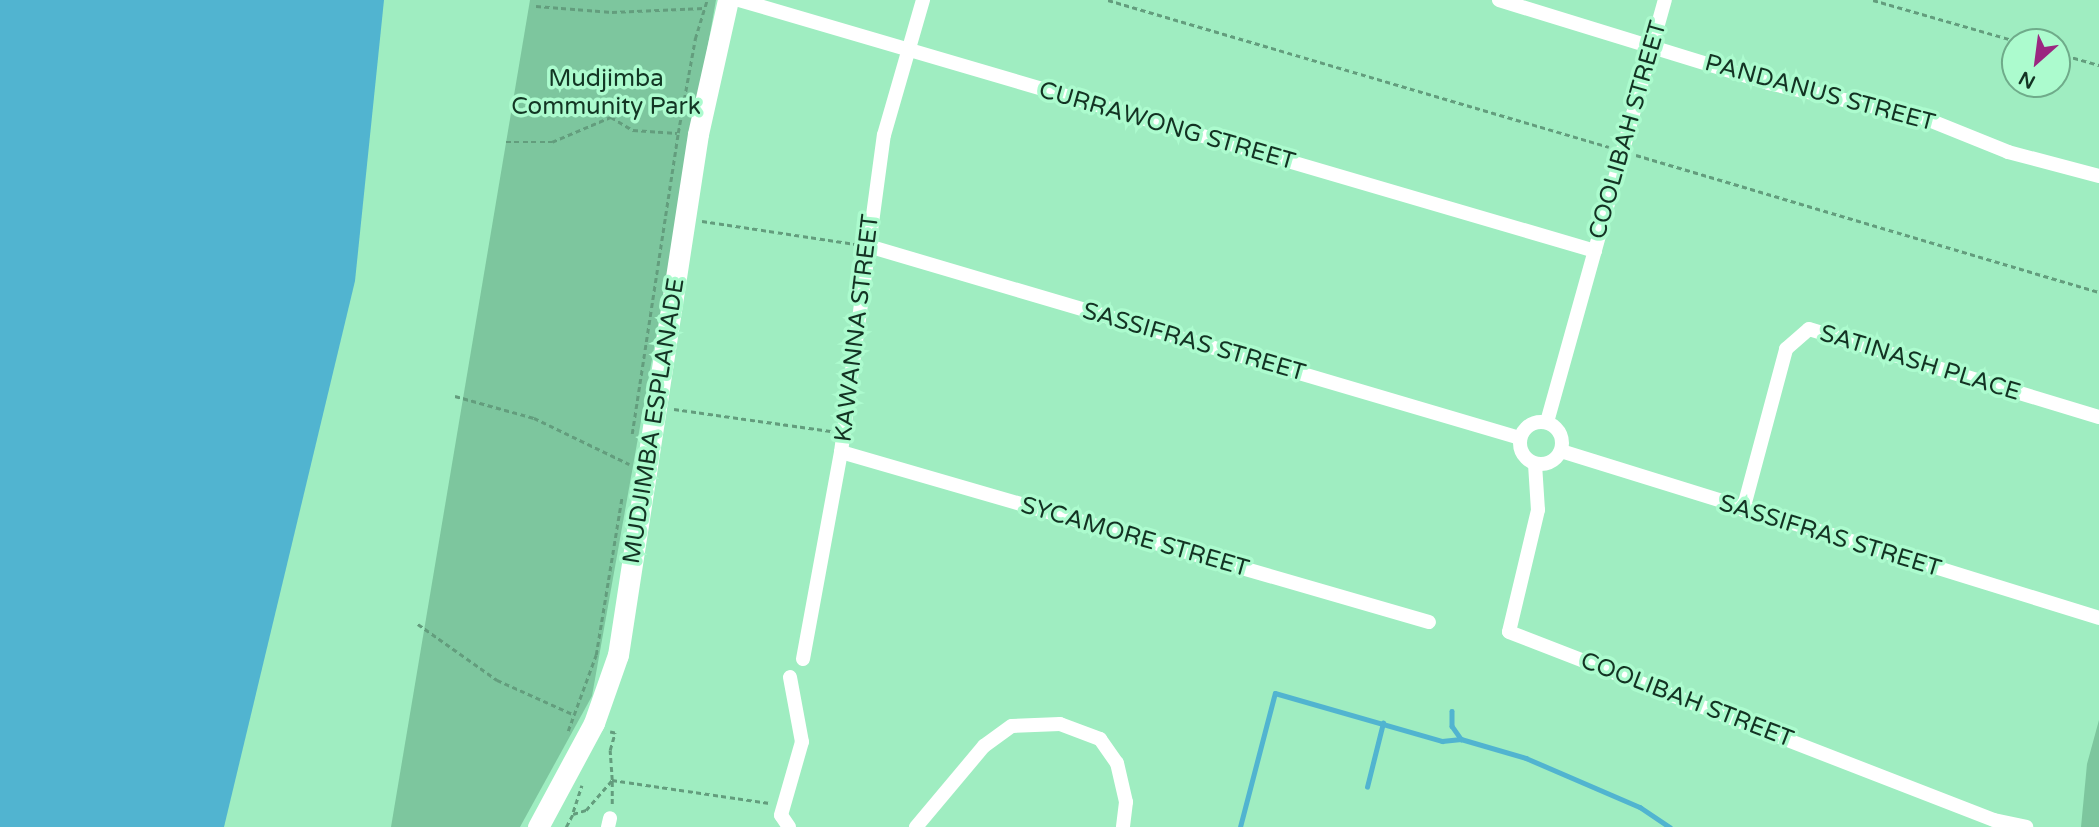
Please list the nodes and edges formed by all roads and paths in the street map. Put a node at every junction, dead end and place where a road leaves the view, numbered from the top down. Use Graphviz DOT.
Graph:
graph roads {
  1 [pos="923,0"];
  2 [pos="1108,0"];
  3 [pos="1499,0"];
  4 [pos="1665,0"];
  5 [pos="1873,0"];
  6 [pos="721,4"];
  7 [pos="536,6"];
  8 [pos="2001,37"];
  9 [pos="1652,44"];
  10 [pos="909,50"];
  11 [pos="2071,57"];
  12 [pos="2099,65"];
  13 [pos="688,134"];
  14 [pos="506,142"];
  15 [pos="1622,151"];
  16 [pos="2099,176"];
  17 [pos="685,218"];
  18 [pos="869,246"];
  19 [pos="1595,251"];
  20 [pos="2099,292"];
  21 [pos="455,396"];
  22 [pos="655,406"];
  23 [pos="2099,417"];
  24 [pos="1547,422"];
  25 [pos="844,433"];
  26 [pos="632,438"];
  27 [pos="1520,438"];
  28 [pos="630,451"];
  29 [pos="1561,451"];
  30 [pos="841,452"];
  31 [pos="1535,464"];
  32 [pos="637,466"];
  33 [pos="625,478"];
  34 [pos="623,491"];
  35 [pos="1744,510"];
  36 [pos="2099,618"];
  37 [pos="1429,622"];
  38 [pos="418,624"];
  39 [pos="803,659"];
  40 [pos="790,677"];
  41 [pos="592,723"];
  42 [pos="564,739"];
  43 [pos="612,780"];
  44 [pos="772,803"];
  45 [pos="609,822"];
  46 [pos="538,827"];
  47 [pos="566,827"];
  48 [pos="789,827"];
  49 [pos="916,827"];
  50 [pos="1123,827"];
  51 [pos="2026,827"];
  1 -- 10 [label="street, KAWANNA STREET"];
  2 -- 15 [label="path"];
  3 -- 9 [label="street, PANDANUS STREET"];
  4 -- 9 [label="street, COOLIBAH STREET"];
  5 -- 8 [label="path"];
  6 -- 7 [label="path"];
  6 -- 10 [label="street, CURRAWONG STREET"];
  6 -- 13 [label="street, MUDJIMBA ESPLANADE"];
  6 -- 13 [label="path"];
  9 -- 15 [label="street, COOLIBAH STREET"];
  9 -- 16 [label="street, PANDANUS STREET"];
  10 -- 18 [label="street, KAWANNA STREET"];
  10 -- 19 [label="street, CURRAWONG STREET"];
  11 -- 12 [label="path"];
  13 -- 14 [label="path"];
  13 -- 17 [label="street, MUDJIMBA ESPLANADE"];
  13 -- 26 [label="path"];
  15 -- 19 [label="street, COOLIBAH STREET"];
  15 -- 20 [label="path"];
  17 -- 18 [label="path"];
  17 -- 22 [label="street, MUDJIMBA ESPLANADE"];
  18 -- 25 [label="street, KAWANNA STREET"];
  18 -- 27 [label="street, SASSIFRAS STREET"];
  19 -- 24 [label="street, COOLIBAH STREET"];
  21 -- 32 [label="path"];
  22 -- 25 [label="path"];
  22 -- 32 [label="street, MUDJIMBA ESPLANADE"];
  23 -- 35 [label="street, SATINASH PLACE"];
  24 -- 27 [label="street"];
  24 -- 29 [label="street"];
  25 -- 30 [label="street, KAWANNA STREET"];
  27 -- 31 [label="street"];
  28 -- 32 [label="path"];
  29 -- 31 [label="street"];
  29 -- 35 [label="street, SASSIFRAS STREET"];
  30 -- 37 [label="street, SYCAMORE STREET"];
  30 -- 39 [label="street, KAWANNA STREET"];
  31 -- 51 [label="street, COOLIBAH STREET"];
  32 -- 33 [label="path"];
  32 -- 41 [label="street, MUDJIMBA ESPLANADE"];
  34 -- 41 [label="path"];
  35 -- 36 [label="street, SASSIFRAS STREET"];
  38 -- 41 [label="path"];
  40 -- 48 [label="street"];
  41 -- 42 [label="path"];
  41 -- 43 [label="path"];
  41 -- 46 [label="street, MUDJIMBA ESPLANADE"];
  43 -- 44 [label="path"];
  43 -- 45 [label="path"];
  43 -- 47 [label="path"];
  49 -- 50 [label="street"];
}
